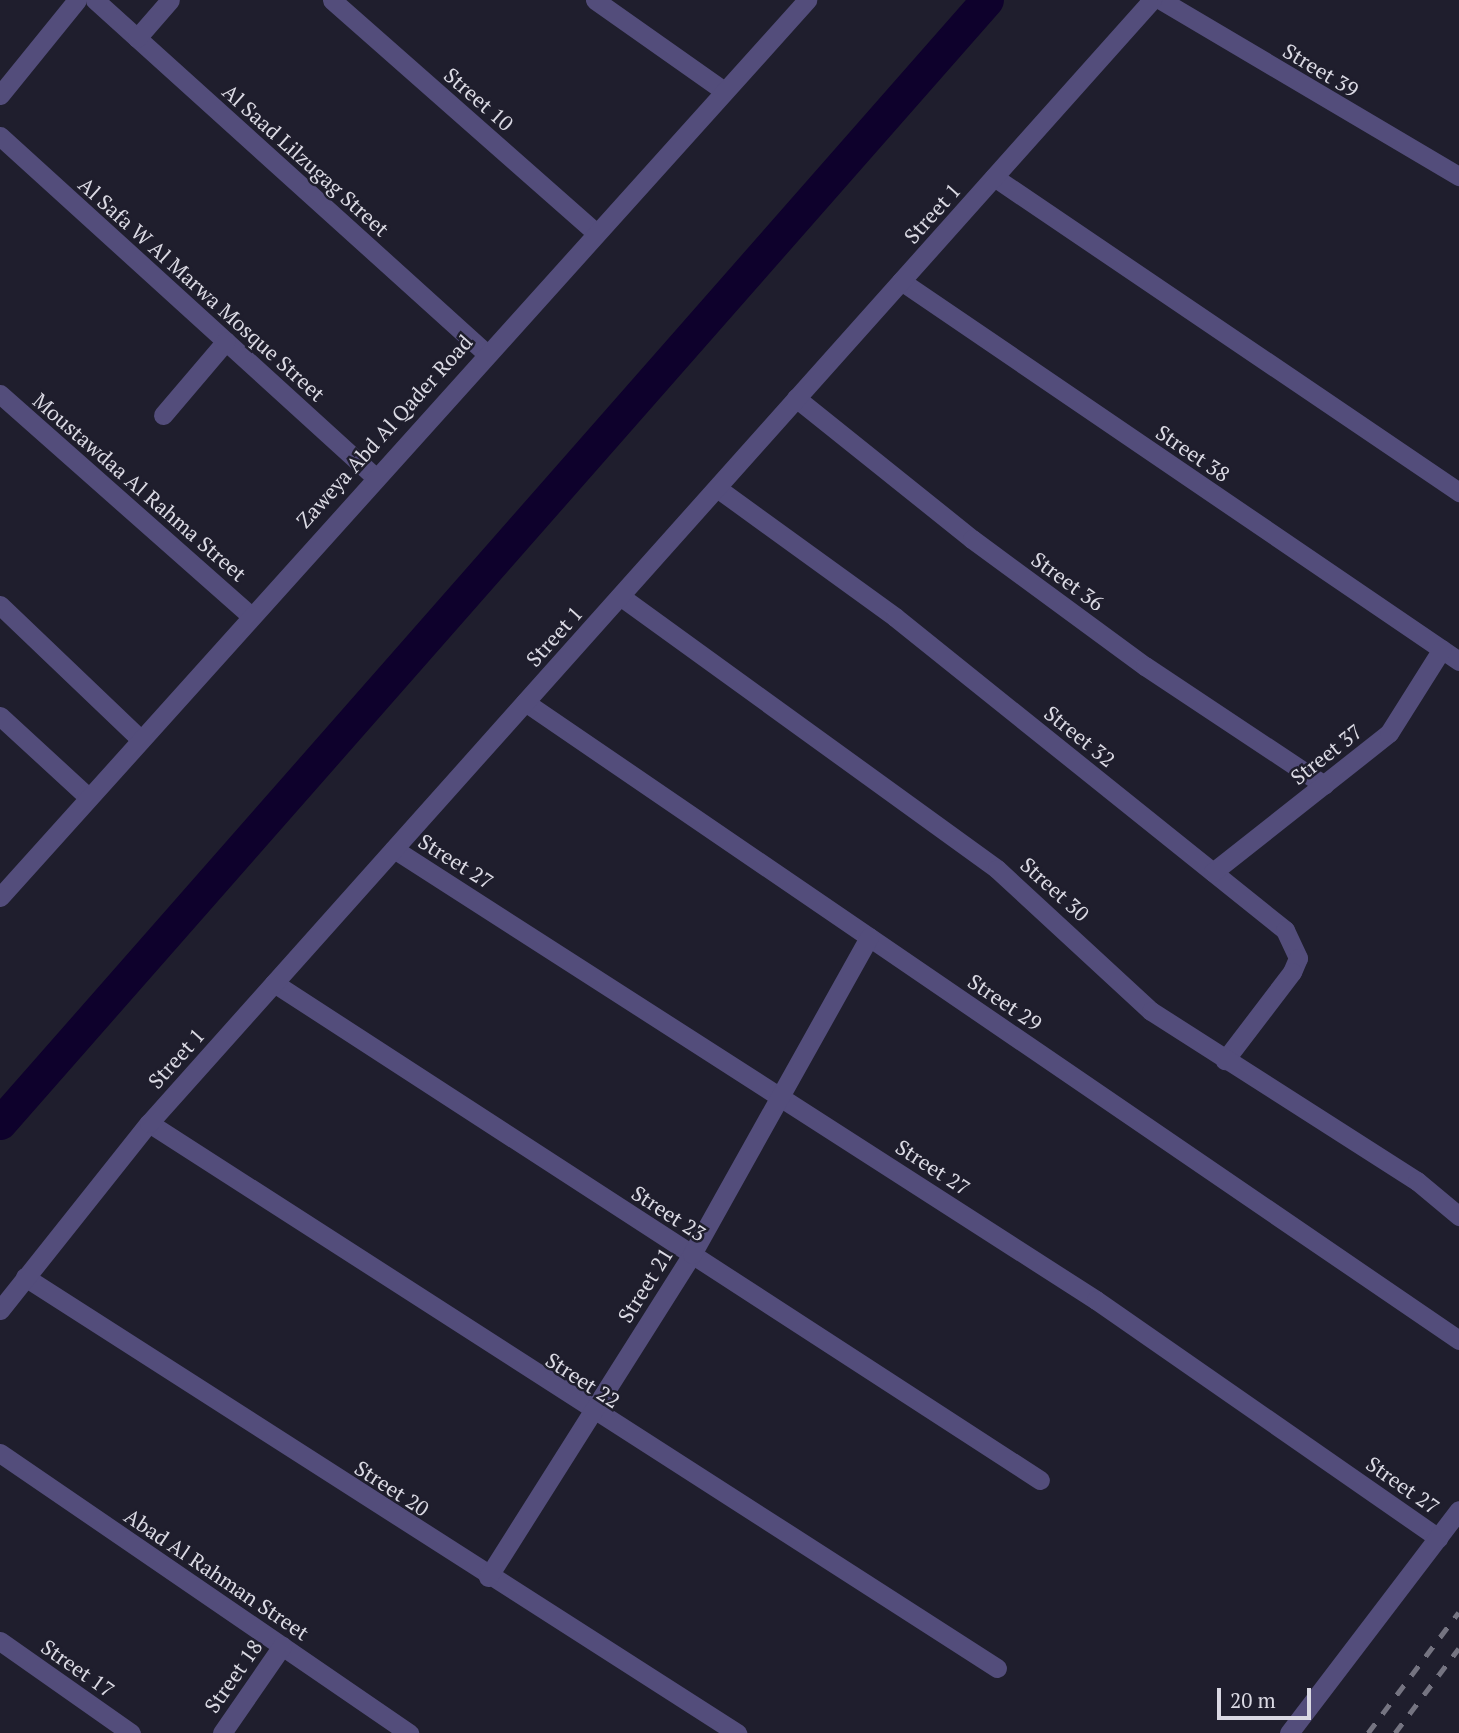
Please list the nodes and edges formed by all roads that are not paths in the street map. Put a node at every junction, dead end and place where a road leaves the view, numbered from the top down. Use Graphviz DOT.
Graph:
graph roads {
  1 [pos="77,0"];
  2 [pos="95,0"];
  3 [pos="170,0"];
  4 [pos="332,0"];
  5 [pos="595,0"];
  6 [pos="807,0"];
  7 [pos="1152,0"];
  8 [pos="1161,0"];
  9 [pos="137,38"];
  10 [pos="724,91"];
  11 [pos="0,95"];
  12 [pos="0,136"];
  13 [pos="1459,176"];
  14 [pos="994,177"];
  15 [pos="595,232"];
  16 [pos="901,281"];
  17 [pos="226,341"];
  18 [pos="486,353"];
  19 [pos="0,394"];
  20 [pos="796,398"];
  21 [pos="163,415"];
  22 [pos="374,476"];
  23 [pos="717,488"];
  24 [pos="1459,492"];
  25 [pos="620,596"];
  26 [pos="0,605"];
  27 [pos="249,614"];
  28 [pos="1441,649"];
  29 [pos="1459,661"];
  30 [pos="525,702"];
  31 [pos="0,716"];
  32 [pos="140,739"];
  33 [pos="1324,785"];
  34 [pos="88,797"];
  35 [pos="394,849"];
  36 [pos="1213,872"];
  37 [pos="0,897"];
  38 [pos="869,937"];
  39 [pos="274,983"];
  40 [pos="1225,1060"];
  41 [pos="781,1096"];
  42 [pos="149,1123"];
  43 [pos="1459,1216"];
  44 [pos="692,1254"];
  45 [pos="25,1277"];
  46 [pos="0,1310"];
  47 [pos="1459,1340"];
  48 [pos="591,1413"];
  49 [pos="0,1453"];
  50 [pos="1040,1480"];
  51 [pos="1459,1510"];
  52 [pos="1439,1538"];
  53 [pos="488,1577"];
  54 [pos="0,1641"];
  55 [pos="282,1646"];
  56 [pos="997,1668"];
  57 [pos="131,1733"];
  58 [pos="222,1733"];
  59 [pos="409,1733"];
  60 [pos="737,1733"];
  61 [pos="1290,1733"];
  1 -- 11 [label="street"];
  2 -- 9 [label="street, Al Saad Lilzugag Street"];
  3 -- 9 [label="street"];
  4 -- 15 [label="street, Street 10"];
  5 -- 10 [label="street"];
  6 -- 10 [label="street, Zaweya Abd Al Qader Road"];
  7 -- 14 [label="street, Street 1"];
  8 -- 13 [label="street, Street 39"];
  9 -- 18 [label="street, Al Saad Lilzugag Street"];
  10 -- 15 [label="street, Zaweya Abd Al Qader Road"];
  12 -- 17 [label="street, Al Safa W Al Marwa Mosque Street"];
  14 -- 16 [label="street, Street 1"];
  14 -- 24 [label="street"];
  15 -- 18 [label="street, Zaweya Abd Al Qader Road"];
  16 -- 20 [label="street, Street 1"];
  16 -- 28 [label="street, Street 38"];
  17 -- 21 [label="street"];
  17 -- 22 [label="street, Al Safa W Al Marwa Mosque Street"];
  18 -- 22 [label="street, Zaweya Abd Al Qader Road"];
  19 -- 27 [label="street, Moustawdaa Al Rahma Street"];
  20 -- 23 [label="street, Street 1"];
  20 -- 33 [label="street, Street 36"];
  22 -- 27 [label="street, Zaweya Abd Al Qader Road"];
  23 -- 25 [label="street, Street 1"];
  23 -- 36 [label="street, Street 32"];
  25 -- 30 [label="street, Street 1"];
  25 -- 40 [label="street, Street 30"];
  26 -- 32 [label="street"];
  27 -- 32 [label="street, Zaweya Abd Al Qader Road"];
  28 -- 29 [label="street, Street 38"];
  28 -- 33 [label="street, Street 37"];
  30 -- 35 [label="street, Street 1"];
  30 -- 38 [label="street, Street 29"];
  31 -- 34 [label="street"];
  32 -- 34 [label="street, Zaweya Abd Al Qader Road"];
  33 -- 36 [label="street, Street 37"];
  34 -- 37 [label="street, Zaweya Abd Al Qader Road"];
  35 -- 39 [label="street, Street 1"];
  35 -- 41 [label="street, Street 27"];
  36 -- 40 [label="street, Street 32"];
  38 -- 41 [label="street, Street 21"];
  38 -- 47 [label="street, Street 29"];
  39 -- 42 [label="street, Street 1"];
  39 -- 44 [label="street, Street 23"];
  40 -- 43 [label="street, Street 30"];
  41 -- 44 [label="street, Street 21"];
  41 -- 52 [label="street, Street 27"];
  42 -- 45 [label="street, Street 1"];
  42 -- 48 [label="street, Street 22"];
  44 -- 48 [label="street, Street 21"];
  44 -- 50 [label="street, Street 23"];
  45 -- 46 [label="street, Street 1"];
  45 -- 53 [label="street, Street 20"];
  48 -- 53 [label="street, Street 21"];
  48 -- 56 [label="street, Street 22"];
  49 -- 55 [label="street, Abad Al Rahman Street"];
  51 -- 52 [label="street"];
  52 -- 61 [label="street"];
  53 -- 60 [label="street, Street 20"];
  54 -- 57 [label="street, Street 17"];
  55 -- 58 [label="street, Street 18"];
  55 -- 59 [label="street, Abad Al Rahman Street"];
}
